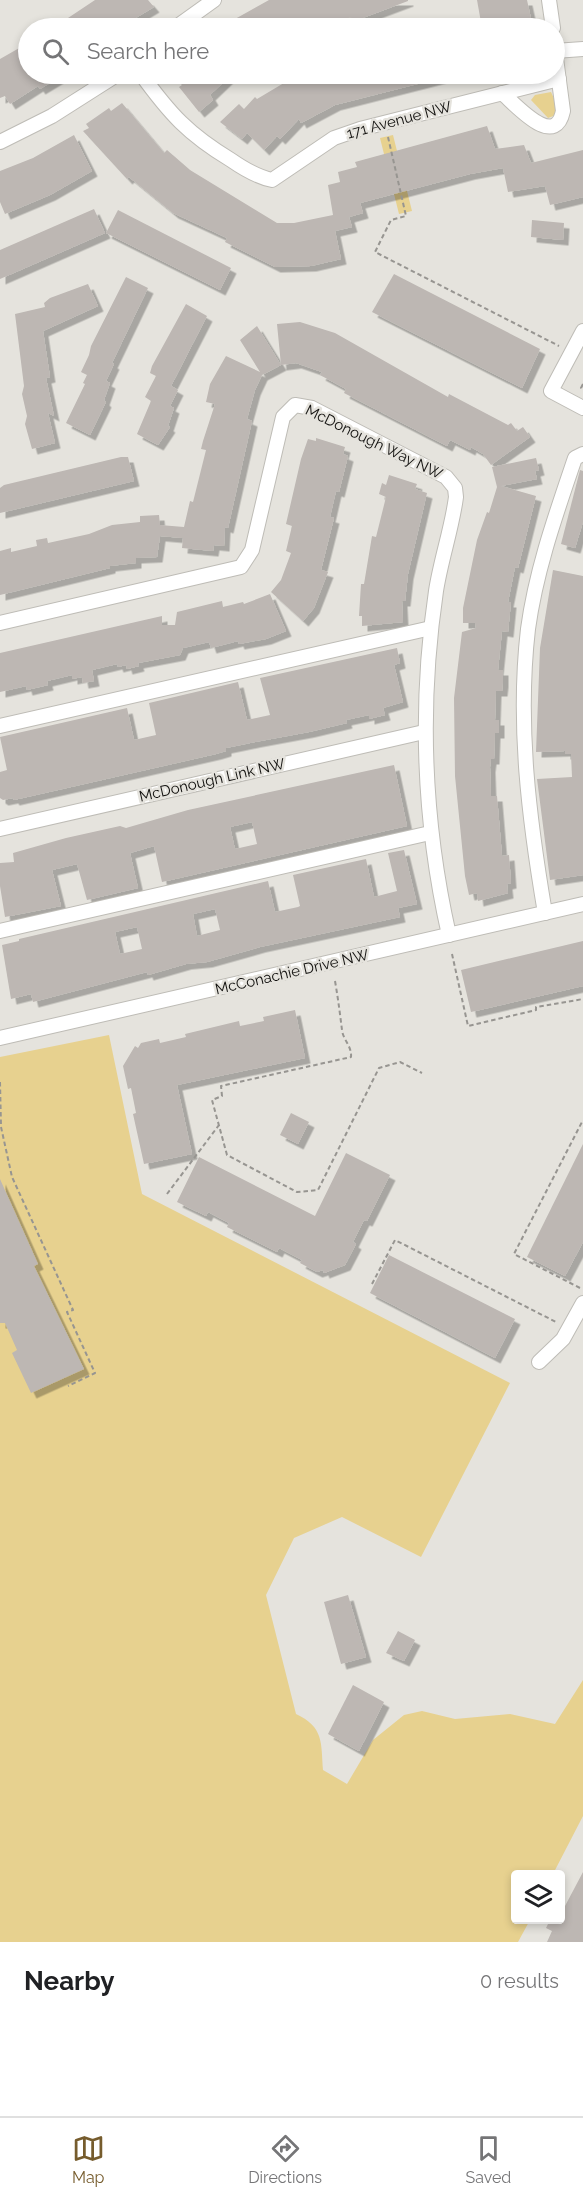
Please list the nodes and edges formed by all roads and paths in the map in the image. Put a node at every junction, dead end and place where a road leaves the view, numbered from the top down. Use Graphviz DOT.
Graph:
graph roads {
  1 [pos="214,0"];
  2 [pos="549,0"];
  3 [pos="189,18"];
  4 [pos="552,18"];
  5 [pos="565,48"];
  6 [pos="583,49"];
  7 [pos="102,84"];
  8 [pos="149,84"];
  9 [pos="539,84"];
  10 [pos="560,84"];
  11 [pos="502,93"];
  12 [pos="388,134"];
  13 [pos="0,142"];
  14 [pos="583,331"];
  15 [pos="572,352"];
  16 [pos="583,384"];
  17 [pos="583,389"];
  18 [pos="583,408"];
  19 [pos="583,454"];
  20 [pos="0,622"];
  21 [pos="431,628"];
  22 [pos="0,726"];
  23 [pos="424,732"];
  24 [pos="0,829"];
  25 [pos="430,833"];
  26 [pos="583,904"];
  27 [pos="545,913"];
  28 [pos="0,931"];
  29 [pos="448,935"];
  30 [pos="452,954"];
  31 [pos="335,981"];
  32 [pos="583,999"];
  33 [pos="0,1038"];
  34 [pos="422,1073"];
  35 [pos="0,1082"];
  36 [pos="583,1120"];
  37 [pos="219,1125"];
  38 [pos="0,1128"];
  39 [pos="167,1194"];
  40 [pos="372,1284"];
  41 [pos="580,1288"];
  42 [pos="583,1303"];
  43 [pos="558,1324"];
  44 [pos="538,1362"];
  45 [pos="68,1386"];
  1 -- 3 [label="street"];
  2 -- 4 [label="street"];
  5 -- 6 [label="street"];
  7 -- 13 [label="street"];
  8 -- 11 [label="street, 171 Avenue NW"];
  9 -- 11 [label="street, 171 Avenue NW"];
  10 -- 11 [label="street"];
  12 -- 15 [label="path"];
  14 -- 15 [label="street"];
  15 -- 18 [label="street"];
  16 -- 17 [label="path"];
  19 -- 27 [label="street"];
  20 -- 21 [label="street, McDonough Way NW"];
  21 -- 22 [label="street"];
  21 -- 23 [label="street, McDonough Way NW"];
  23 -- 24 [label="street, McDonough Link NW"];
  23 -- 25 [label="street, McDonough Way NW"];
  25 -- 28 [label="street"];
  25 -- 29 [label="street, McDonough Way NW"];
  26 -- 27 [label="street, McConachie Drive NW"];
  27 -- 29 [label="street, McConachie Drive NW"];
  29 -- 33 [label="street, McConachie Drive NW"];
  30 -- 32 [label="path"];
  31 -- 37 [label="path"];
  34 -- 37 [label="path"];
  35 -- 38 [label="path"];
  36 -- 41 [label="path"];
  37 -- 39 [label="path"];
  38 -- 45 [label="path"];
  40 -- 43 [label="path"];
  42 -- 44 [label="street"];
}
